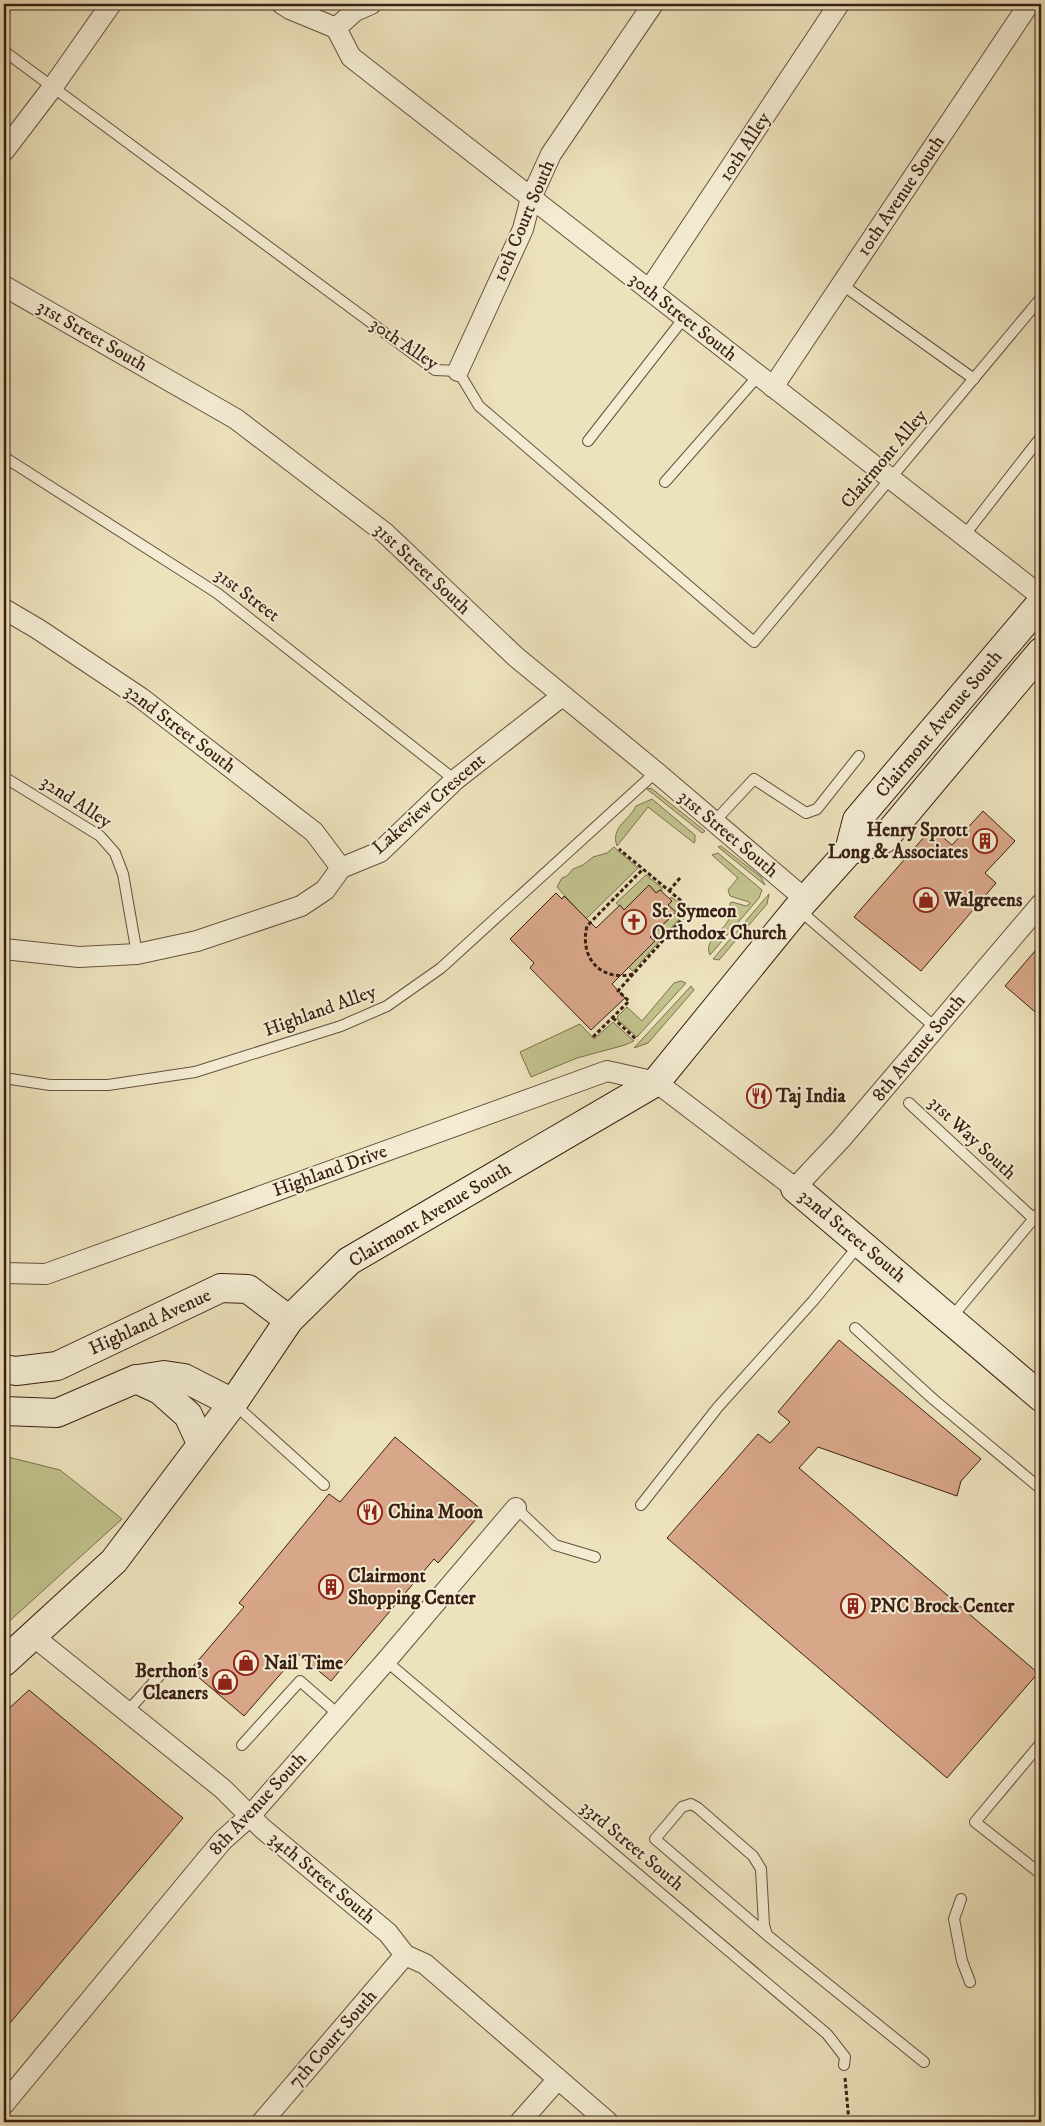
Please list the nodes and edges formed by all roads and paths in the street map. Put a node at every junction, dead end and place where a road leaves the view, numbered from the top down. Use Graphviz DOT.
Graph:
graph roads {
  1 [pos="111,4"];
  2 [pos="371,4"];
  3 [pos="653,4"];
  4 [pos="839,4"];
  5 [pos="1029,4"];
  6 [pos="288,6"];
  7 [pos="336,28"];
  8 [pos="4,51"];
  9 [pos="52,88"];
  10 [pos="4,151"];
  11 [pos="531,198"];
  12 [pos="841,284"];
  13 [pos="4,286"];
  14 [pos="649,290"];
  15 [pos="1041,298"];
  16 [pos="684,318"];
  17 [pos="458,371"];
  18 [pos="974,379"];
  19 [pos="765,382"];
  20 [pos="1041,437"];
  21 [pos="588,440"];
  22 [pos="4,457"];
  23 [pos="890,480"];
  24 [pos="665,482"];
  25 [pos="963,537"];
  26 [pos="1041,596"];
  27 [pos="1041,603"];
  28 [pos="4,609"];
  29 [pos="754,642"];
  30 [pos="1041,652"];
  31 [pos="562,696"];
  32 [pos="859,756"];
  33 [pos="656,772"];
  34 [pos="4,777"];
  35 [pos="455,780"];
  36 [pos="714,822"];
  37 [pos="619,849"];
  38 [pos="849,851"];
  39 [pos="341,868"];
  40 [pos="643,869"];
  41 [pos="680,878"];
  42 [pos="669,891"];
  43 [pos="801,904"];
  44 [pos="1041,904"];
  45 [pos="4,949"];
  46 [pos="137,954"];
  47 [pos="634,974"];
  48 [pos="612,1018"];
  49 [pos="936,1028"];
  50 [pos="593,1037"];
  51 [pos="636,1040"];
  52 [pos="4,1078"];
  53 [pos="656,1082"];
  54 [pos="909,1103"];
  55 [pos="795,1188"];
  56 [pos="1041,1210"];
  57 [pos="1034,1219"];
  58 [pos="860,1244"];
  59 [pos="4,1273"];
  60 [pos="950,1318"];
  61 [pos="289,1320"];
  62 [pos="855,1328"];
  63 [pos="4,1369"];
  64 [pos="136,1379"];
  65 [pos="1041,1397"];
  66 [pos="233,1403"];
  67 [pos="4,1411"];
  68 [pos="202,1443"];
  69 [pos="324,1485"];
  70 [pos="1041,1489"];
  71 [pos="641,1506"];
  72 [pos="516,1508"];
  73 [pos="595,1557"];
  74 [pos="33,1636"];
  75 [pos="386,1661"];
  76 [pos="4,1662"];
  77 [pos="161,1674"];
  78 [pos="127,1712"];
  79 [pos="339,1715"];
  80 [pos="1041,1743"];
  81 [pos="242,1745"];
  82 [pos="250,1816"];
  83 [pos="1041,1874"];
  84 [pos="961,1899"];
  85 [pos="767,1935"];
  86 [pos="405,1955"];
  87 [pos="970,1982"];
  88 [pos="924,2062"];
  89 [pos="844,2065"];
  90 [pos="558,2079"];
  91 [pos="4,2104"];
  92 [pos="262,2122"];
  93 [pos="520,2122"];
  94 [pos="608,2122"];
  95 [pos="849,2122"];
  1 -- 9 [label="street"];
  2 -- 7 [label="street"];
  3 -- 11 [label="street, 10th Court South"];
  4 -- 14 [label="street, 10th Alley"];
  5 -- 12 [label="street, 10th Avenue South"];
  6 -- 7 [label="street"];
  7 -- 11 [label="street, 30th Street South"];
  8 -- 9 [label="lane, 30th Alley"];
  9 -- 10 [label="street"];
  9 -- 17 [label="lane, 30th Alley"];
  11 -- 14 [label="street, 30th Street South"];
  11 -- 17 [label="street, 10th Court South"];
  12 -- 18 [label="lane"];
  12 -- 19 [label="street, 10th Avenue South"];
  13 -- 31 [label="street, 31st Street South"];
  14 -- 16 [label="street, 30th Street South"];
  15 -- 18 [label="lane, Clairmont Alley"];
  16 -- 19 [label="street, 30th Street South"];
  16 -- 21 [label="lane"];
  17 -- 29 [label="lane, 30th Alley"];
  18 -- 23 [label="lane, Clairmont Alley"];
  19 -- 23 [label="street, 30th Street South"];
  19 -- 24 [label="lane"];
  20 -- 25 [label="lane"];
  22 -- 35 [label="lane, 31st Street"];
  23 -- 25 [label="street, 30th Street South"];
  23 -- 29 [label="lane, Clairmont Alley"];
  25 -- 26 [label="street, 30th Street South"];
  27 -- 38 [label="street, Clairmont Avenue South"];
  28 -- 39 [label="street, 32nd Street South"];
  30 -- 38 [label="street, Clairmont Avenue South"];
  31 -- 33 [label="street, 31st Street South"];
  31 -- 35 [label="street, Lakeview Crescent"];
  32 -- 36 [label="lane"];
  33 -- 36 [label="street, 31st Street South"];
  33 -- 52 [label="lane, Highland Alley"];
  34 -- 46 [label="lane, 32nd Alley"];
  35 -- 39 [label="street, Lakeview Crescent"];
  36 -- 43 [label="street, 31st Street South"];
  37 -- 40 [label="path"];
  38 -- 43 [label="street, Clairmont Avenue South"];
  39 -- 46 [label="street"];
  40 -- 42 [label="path"];
  40 -- 47 [label="path"];
  41 -- 42 [label="path"];
  42 -- 47 [label="path"];
  43 -- 49 [label="lane"];
  43 -- 53 [label="street, Clairmont Avenue South"];
  44 -- 49 [label="street, 8th Avenue South"];
  45 -- 46 [label="street"];
  47 -- 48 [label="path"];
  48 -- 50 [label="path"];
  48 -- 51 [label="path"];
  49 -- 55 [label="street, 8th Avenue South"];
  53 -- 55 [label="street, 32nd Street South"];
  53 -- 59 [label="street, Highland Drive"];
  53 -- 61 [label="street, Clairmont Avenue South"];
  54 -- 57 [label="lane, 31st Way South"];
  55 -- 58 [label="street, 32nd Street South"];
  56 -- 57 [label="lane"];
  57 -- 60 [label="lane"];
  58 -- 60 [label="street, 32nd Street South"];
  58 -- 71 [label="lane"];
  60 -- 65 [label="street, 32nd Street South"];
  61 -- 63 [label="street, Highland Avenue"];
  61 -- 66 [label="street, Clairmont Avenue South"];
  62 -- 70 [label="lane"];
  64 -- 66 [label="street"];
  64 -- 67 [label="street"];
  64 -- 68 [label="street"];
  66 -- 68 [label="street, Clairmont Avenue South"];
  66 -- 69 [label="lane"];
  68 -- 74 [label="street, Clairmont Avenue South"];
  72 -- 73 [label="lane"];
  72 -- 75 [label="street, 8th Avenue South"];
  74 -- 76 [label="street, Clairmont Avenue South"];
  74 -- 78 [label="street, 34th Street South"];
  75 -- 79 [label="street, 8th Avenue South"];
  75 -- 89 [label="lane, 33rd Street South"];
  77 -- 78 [label="lane"];
  78 -- 82 [label="street, 34th Street South"];
  79 -- 81 [label="lane"];
  79 -- 82 [label="street, 8th Avenue South"];
  80 -- 83 [label="lane"];
  82 -- 86 [label="street, 34th Street South"];
  82 -- 91 [label="street, 8th Avenue South"];
  84 -- 87 [label="lane"];
  85 -- 85 [label="lane"];
  85 -- 88 [label="lane"];
  86 -- 90 [label="street, 34th Street South"];
  86 -- 92 [label="street, 7th Court South"];
  89 -- 95 [label="path"];
  90 -- 93 [label="street"];
  90 -- 94 [label="street, 34th Street South"];
}
